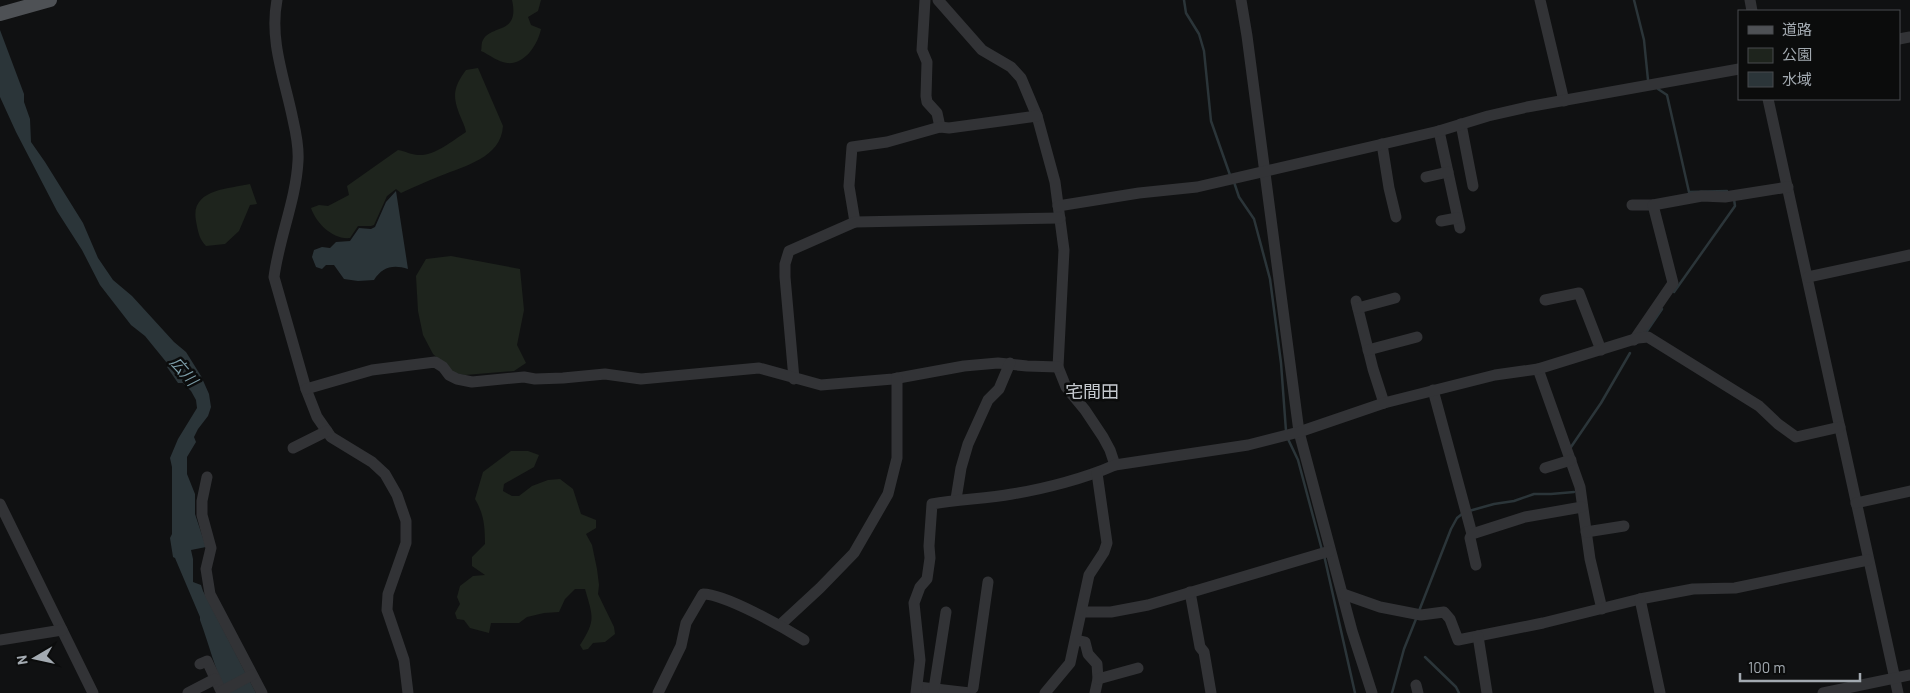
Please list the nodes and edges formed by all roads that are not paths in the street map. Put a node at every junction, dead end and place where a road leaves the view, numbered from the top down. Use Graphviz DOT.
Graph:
graph roads {
  1 [pos="50,0"];
  2 [pos="277,0"];
  3 [pos="925,0"];
  4 [pos="938,0"];
  5 [pos="1240,0"];
  6 [pos="1540,0"];
  7 [pos="1,12"];
  8 [pos="1738,68"];
  9 [pos="1768,100"];
  10 [pos="1564,101"];
  11 [pos="1037,116"];
  12 [pos="1461,124"];
  13 [pos="940,127"];
  14 [pos="1439,131"];
  15 [pos="1382,144"];
  16 [pos="1264,170"];
  17 [pos="1448,172"];
  18 [pos="1426,177"];
  19 [pos="1473,186"];
  20 [pos="1788,187"];
  21 [pos="1632,205"];
  22 [pos="1653,205"];
  23 [pos="1058,206"];
  24 [pos="1396,217"];
  25 [pos="1060,218"];
  26 [pos="1442,221"];
  27 [pos="855,222"];
  28 [pos="1910,255"];
  29 [pos="1808,277"];
  30 [pos="1389,297"];
  31 [pos="1545,300"];
  32 [pos="1417,337"];
  33 [pos="1634,340"];
  34 [pos="1368,350"];
  35 [pos="1601,350"];
  36 [pos="1010,364"];
  37 [pos="1058,367"];
  38 [pos="1538,369"];
  39 [pos="897,378"];
  40 [pos="794,379"];
  41 [pos="306,389"];
  42 [pos="1433,390"];
  43 [pos="1384,403"];
  44 [pos="1840,427"];
  45 [pos="327,431"];
  46 [pos="1291,434"];
  47 [pos="292,448"];
  48 [pos="1570,460"];
  49 [pos="1115,466"];
  50 [pos="1545,468"];
  51 [pos="1097,473"];
  52 [pos="207,477"];
  53 [pos="1910,491"];
  54 [pos="956,499"];
  55 [pos="1856,502"];
  56 [pos="0,504"];
  57 [pos="1582,507"];
  58 [pos="1624,526"];
  59 [pos="1586,532"];
  60 [pos="1472,534"];
  61 [pos="1330,551"];
  62 [pos="1868,560"];
  63 [pos="1476,565"];
  64 [pos="988,582"];
  65 [pos="1190,592"];
  66 [pos="1343,594"];
  67 [pos="1640,599"];
  68 [pos="1602,609"];
  69 [pos="946,612"];
  70 [pos="1082,612"];
  71 [pos="780,625"];
  72 [pos="62,630"];
  73 [pos="1478,636"];
  74 [pos="0,640"];
  75 [pos="804,640"];
  76 [pos="1076,640"];
  77 [pos="200,664"];
  78 [pos="1138,668"];
  79 [pos="252,675"];
  80 [pos="1910,675"];
  81 [pos="1894,678"];
  82 [pos="216,679"];
  83 [pos="1098,679"];
  84 [pos="934,689"];
  85 [pos="917,690"];
  86 [pos="972,690"];
  87 [pos="222,692"];
  88 [pos="93,693"];
  89 [pos="188,693"];
  90 [pos="262,693"];
  91 [pos="408,693"];
  92 [pos="658,693"];
  93 [pos="1045,693"];
  94 [pos="1096,693"];
  95 [pos="1211,693"];
  96 [pos="1372,693"];
  97 [pos="1487,693"];
  98 [pos="1660,693"];
  99 [pos="1823,693"];
  100 [pos="1898,693"];
  1 -- 7 [label="main road"];
  2 -- 41 [label="street"];
  3 -- 13 [label="street"];
  4 -- 11 [label="street"];
  5 -- 16 [label="street"];
  6 -- 10 [label="street"];
  8 -- 10 [label="street"];
  9 -- 20 [label="street"];
  10 -- 12 [label="street"];
  11 -- 13 [label="street"];
  11 -- 23 [label="street"];
  12 -- 14 [label="street"];
  12 -- 19 [label="street"];
  13 -- 27 [label="street"];
  14 -- 15 [label="street"];
  14 -- 17 [label="street"];
  15 -- 16 [label="street"];
  15 -- 24 [label="street"];
  16 -- 23 [label="street"];
  16 -- 46 [label="street"];
  17 -- 18 [label="street"];
  17 -- 26 [label="street"];
  20 -- 22 [label="street"];
  20 -- 29 [label="street"];
  21 -- 22 [label="street"];
  22 -- 33 [label="street"];
  23 -- 25 [label="street"];
  25 -- 27 [label="street"];
  25 -- 37 [label="street"];
  27 -- 40 [label="street"];
  28 -- 29 [label="street"];
  29 -- 44 [label="street"];
  30 -- 34 [label="street"];
  31 -- 35 [label="street"];
  32 -- 34 [label="street"];
  33 -- 35 [label="street"];
  33 -- 44 [label="street"];
  34 -- 43 [label="street"];
  35 -- 38 [label="street"];
  36 -- 37 [label="street"];
  36 -- 39 [label="street"];
  36 -- 54 [label="street"];
  37 -- 49 [label="street"];
  38 -- 42 [label="street"];
  38 -- 48 [label="street"];
  39 -- 40 [label="street"];
  39 -- 71 [label="street"];
  40 -- 41 [label="street"];
  41 -- 45 [label="street"];
  42 -- 43 [label="street"];
  42 -- 60 [label="street"];
  43 -- 46 [label="street"];
  44 -- 55 [label="street"];
  45 -- 47 [label="street"];
  45 -- 91 [label="street"];
  46 -- 49 [label="street"];
  46 -- 61 [label="street"];
  48 -- 50 [label="street"];
  48 -- 57 [label="street"];
  49 -- 51 [label="street"];
  51 -- 54 [label="street"];
  51 -- 70 [label="street"];
  52 -- 79 [label="street"];
  53 -- 55 [label="street"];
  54 -- 85 [label="street"];
  55 -- 62 [label="street"];
  56 -- 72 [label="street"];
  57 -- 59 [label="street"];
  57 -- 60 [label="street"];
  58 -- 59 [label="street"];
  59 -- 68 [label="street"];
  60 -- 63 [label="street"];
  61 -- 65 [label="street"];
  61 -- 66 [label="street"];
  62 -- 67 [label="street"];
  62 -- 81 [label="street"];
  64 -- 86 [label="street"];
  65 -- 70 [label="street"];
  65 -- 95 [label="street"];
  66 -- 73 [label="street"];
  66 -- 96 [label="street"];
  67 -- 68 [label="street"];
  67 -- 98 [label="street"];
  68 -- 73 [label="street"];
  69 -- 84 [label="street"];
  70 -- 76 [label="street"];
  71 -- 75 [label="street"];
  71 -- 92 [label="street"];
  72 -- 74 [label="street"];
  72 -- 88 [label="street"];
  73 -- 97 [label="street"];
  76 -- 83 [label="street"];
  76 -- 93 [label="street"];
  77 -- 82 [label="street"];
  78 -- 83 [label="street"];
  79 -- 87 [label="street"];
  79 -- 90 [label="street"];
  80 -- 81 [label="street"];
  81 -- 99 [label="street"];
  81 -- 100 [label="street"];
  82 -- 87 [label="street"];
  82 -- 89 [label="street"];
  83 -- 94 [label="street"];
  84 -- 85 [label="street"];
  84 -- 86 [label="street"];
}
